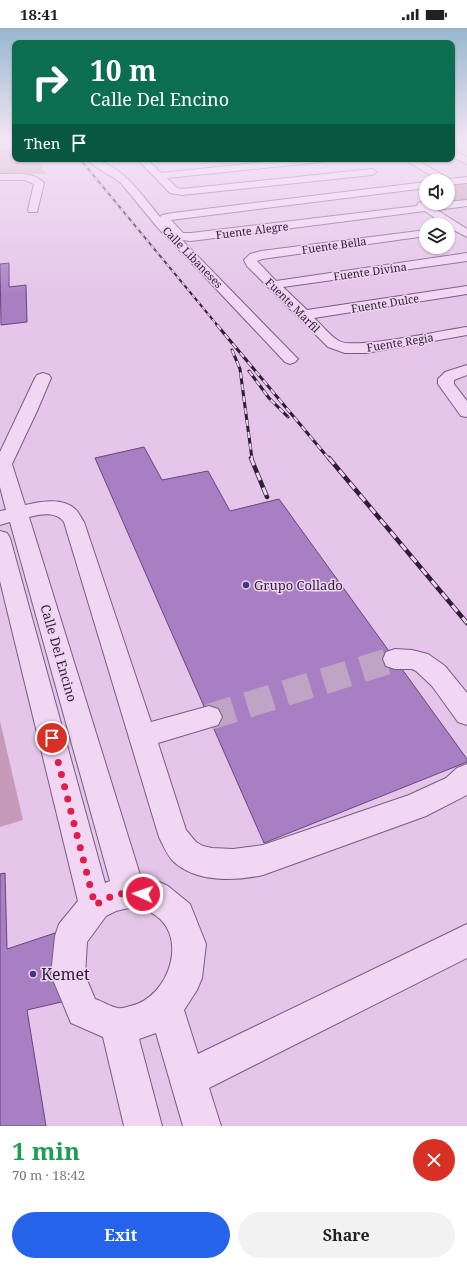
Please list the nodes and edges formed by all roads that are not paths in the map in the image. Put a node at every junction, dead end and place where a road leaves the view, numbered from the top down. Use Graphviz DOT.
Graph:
graph roads {
  1 [pos="37,191"];
  2 [pos="134,191"];
  3 [pos="176,191"];
  4 [pos="194,191"];
  5 [pos="379,191"];
  6 [pos="402,191"];
  7 [pos="419,202"];
  8 [pos="467,203"];
  9 [pos="455,204"];
  10 [pos="419,209"];
  11 [pos="33,210"];
  12 [pos="430,210"];
  13 [pos="458,231"];
  14 [pos="419,234"];
  15 [pos="467,257"];
  16 [pos="253,265"];
  17 [pos="273,285"];
  18 [pos="467,290"];
  19 [pos="304,316"];
  20 [pos="467,331"];
  21 [pos="333,344"];
  22 [pos="290,359"];
  23 [pos="467,370"];
  24 [pos="43,378"];
  25 [pos="467,412"];
  26 [pos="2,463"];
  27 [pos="9,516"];
  28 [pos="0,538"];
  29 [pos="395,659"];
  30 [pos="467,714"];
  31 [pos="209,717"];
  32 [pos="143,736"];
  33 [pos="467,777"];
  34 [pos="129,892"];
  35 [pos="95,905"];
  36 [pos="467,940"];
  37 [pos="166,1007"];
  38 [pos="118,1026"];
  39 [pos="188,1079"];
  40 [pos="143,1126"];
  41 [pos="202,1126"];
  1 -- 11 [label="street"];
  2 -- 22 [label="street, Calle Libaneses"];
  3 -- 4 [label="street"];
  5 -- 10 [label="street, Fuente Alegre"];
  6 -- 7 [label="street"];
  8 -- 9 [label="street, Fuente Alegre"];
  12 -- 13 [label="street"];
  14 -- 16 [label="street, Fuente Bella"];
  15 -- 17 [label="street, Fuente Divina"];
  16 -- 17 [label="street, Fuente Marfil"];
  17 -- 19 [label="street, Fuente Marfil"];
  18 -- 19 [label="street, Fuente Dulce"];
  19 -- 21 [label="street, Fuente Marfil"];
  20 -- 21 [label="street, Fuente Regia"];
  23 -- 25 [label="street"];
  24 -- 26 [label="street"];
  26 -- 27 [label="street, Calle Del Encino"];
  27 -- 32 [label="street"];
  27 -- 34 [label="street, Calle Del Encino"];
  28 -- 35 [label="street, Calle Del Encino"];
  29 -- 30 [label="street"];
  31 -- 32 [label="street"];
  32 -- 33 [label="street"];
  34 -- 35 [label="street"];
  34 -- 37 [label="street"];
  35 -- 38 [label="street"];
  36 -- 39 [label="street"];
  37 -- 38 [label="street"];
  37 -- 39 [label="street"];
  38 -- 40 [label="street"];
  39 -- 41 [label="street"];
}
